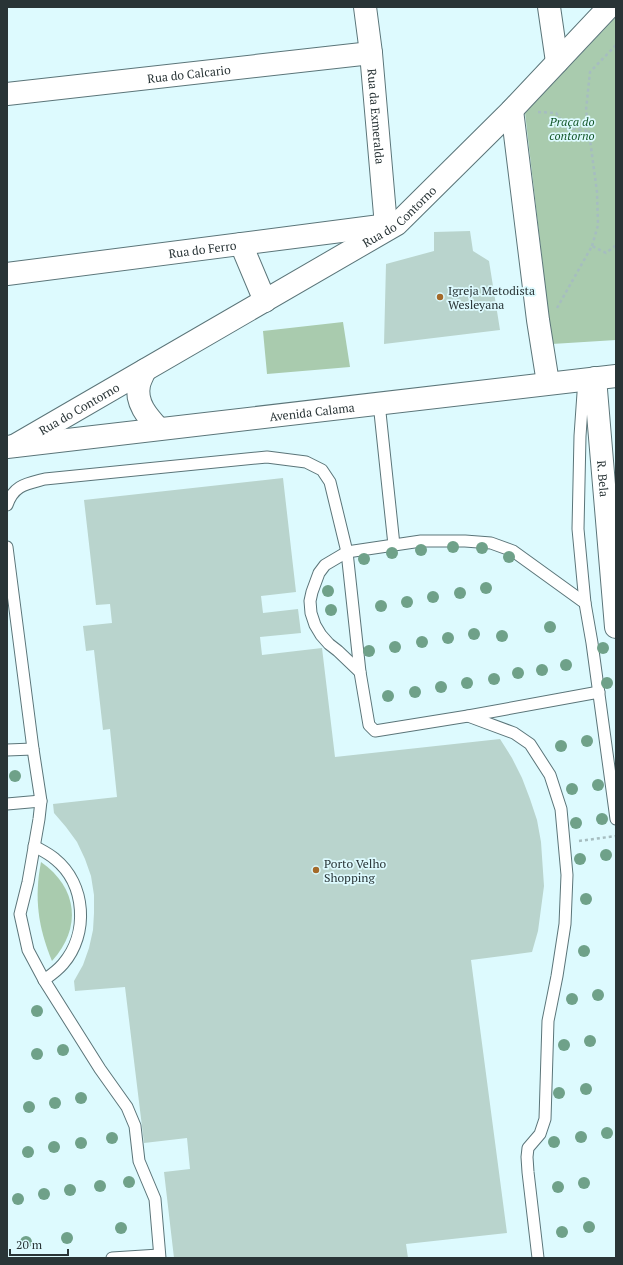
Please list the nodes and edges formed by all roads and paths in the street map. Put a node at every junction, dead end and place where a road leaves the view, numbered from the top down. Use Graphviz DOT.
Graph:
graph roads {
  1 [pos="365,7"];
  2 [pos="549,7"];
  3 [pos="609,7"];
  4 [pos="616,45"];
  5 [pos="371,53"];
  6 [pos="557,62"];
  7 [pos="7,94"];
  8 [pos="512,110"];
  9 [pos="589,131"];
  10 [pos="392,225"];
  11 [pos="242,244"];
  12 [pos="616,244"];
  13 [pos="592,246"];
  14 [pos="7,274"];
  15 [pos="265,301"];
  16 [pos="538,320"];
  17 [pos="145,370"];
  18 [pos="616,376"];
  19 [pos="589,379"];
  20 [pos="548,383"];
  21 [pos="379,403"];
  22 [pos="159,429"];
  23 [pos="10,446"];
  24 [pos="7,505"];
  25 [pos="394,545"];
  26 [pos="7,547"];
  27 [pos="347,552"];
  28 [pos="585,603"];
  29 [pos="616,627"];
  30 [pos="360,672"];
  31 [pos="599,692"];
  32 [pos="468,716"];
  33 [pos="33,749"];
  34 [pos="7,750"];
  35 [pos="40,802"];
  36 [pos="7,804"];
  37 [pos="616,819"];
  38 [pos="616,836"];
  39 [pos="564,842"];
  40 [pos="34,846"];
  41 [pos="44,980"];
  42 [pos="160,1256"];
  43 [pos="112,1258"];
  44 [pos="538,1258"];
  1 -- 5 [label="street, Rua da Exmeralda"];
  2 -- 6 [label="street"];
  3 -- 6 [label="street, Rua do Contorno"];
  4 -- 9 [label="path"];
  5 -- 7 [label="street, Rua do Calcario"];
  5 -- 10 [label="street, Rua da Exmeralda"];
  6 -- 8 [label="street, Rua do Contorno"];
  8 -- 9 [label="path"];
  8 -- 10 [label="street, Rua do Contorno"];
  8 -- 16 [label="street"];
  9 -- 13 [label="path"];
  10 -- 11 [label="street, Rua do Ferro"];
  10 -- 15 [label="street, Rua do Contorno"];
  11 -- 14 [label="street, Rua do Ferro"];
  11 -- 15 [label="street"];
  12 -- 13 [label="path"];
  13 -- 16 [label="path"];
  15 -- 17 [label="street, Rua do Contorno"];
  16 -- 20 [label="street"];
  17 -- 22 [label="street, Rua do Contorno"];
  17 -- 23 [label="street, Rua do Contorno"];
  18 -- 19 [label="street, Avenida Calama"];
  19 -- 20 [label="street, Avenida Calama"];
  19 -- 28 [label="lane"];
  19 -- 29 [label="street, R. Bela"];
  20 -- 21 [label="street, Avenida Calama"];
  21 -- 22 [label="street, Avenida Calama"];
  21 -- 25 [label="lane"];
  22 -- 23 [label="street, Avenida Calama"];
  24 -- 27 [label="lane"];
  25 -- 27 [label="lane"];
  25 -- 28 [label="lane"];
  26 -- 33 [label="lane"];
  27 -- 30 [label="lane"];
  27 -- 30 [label="lane"];
  28 -- 31 [label="lane"];
  30 -- 32 [label="lane"];
  31 -- 32 [label="lane"];
  31 -- 37 [label="lane"];
  32 -- 39 [label="lane"];
  33 -- 34 [label="lane"];
  33 -- 35 [label="lane"];
  35 -- 36 [label="lane"];
  35 -- 40 [label="lane"];
  38 -- 39 [label="path"];
  39 -- 44 [label="lane"];
  40 -- 41 [label="lane"];
  40 -- 41 [label="lane"];
  41 -- 42 [label="lane"];
  42 -- 43 [label="lane"];
}
